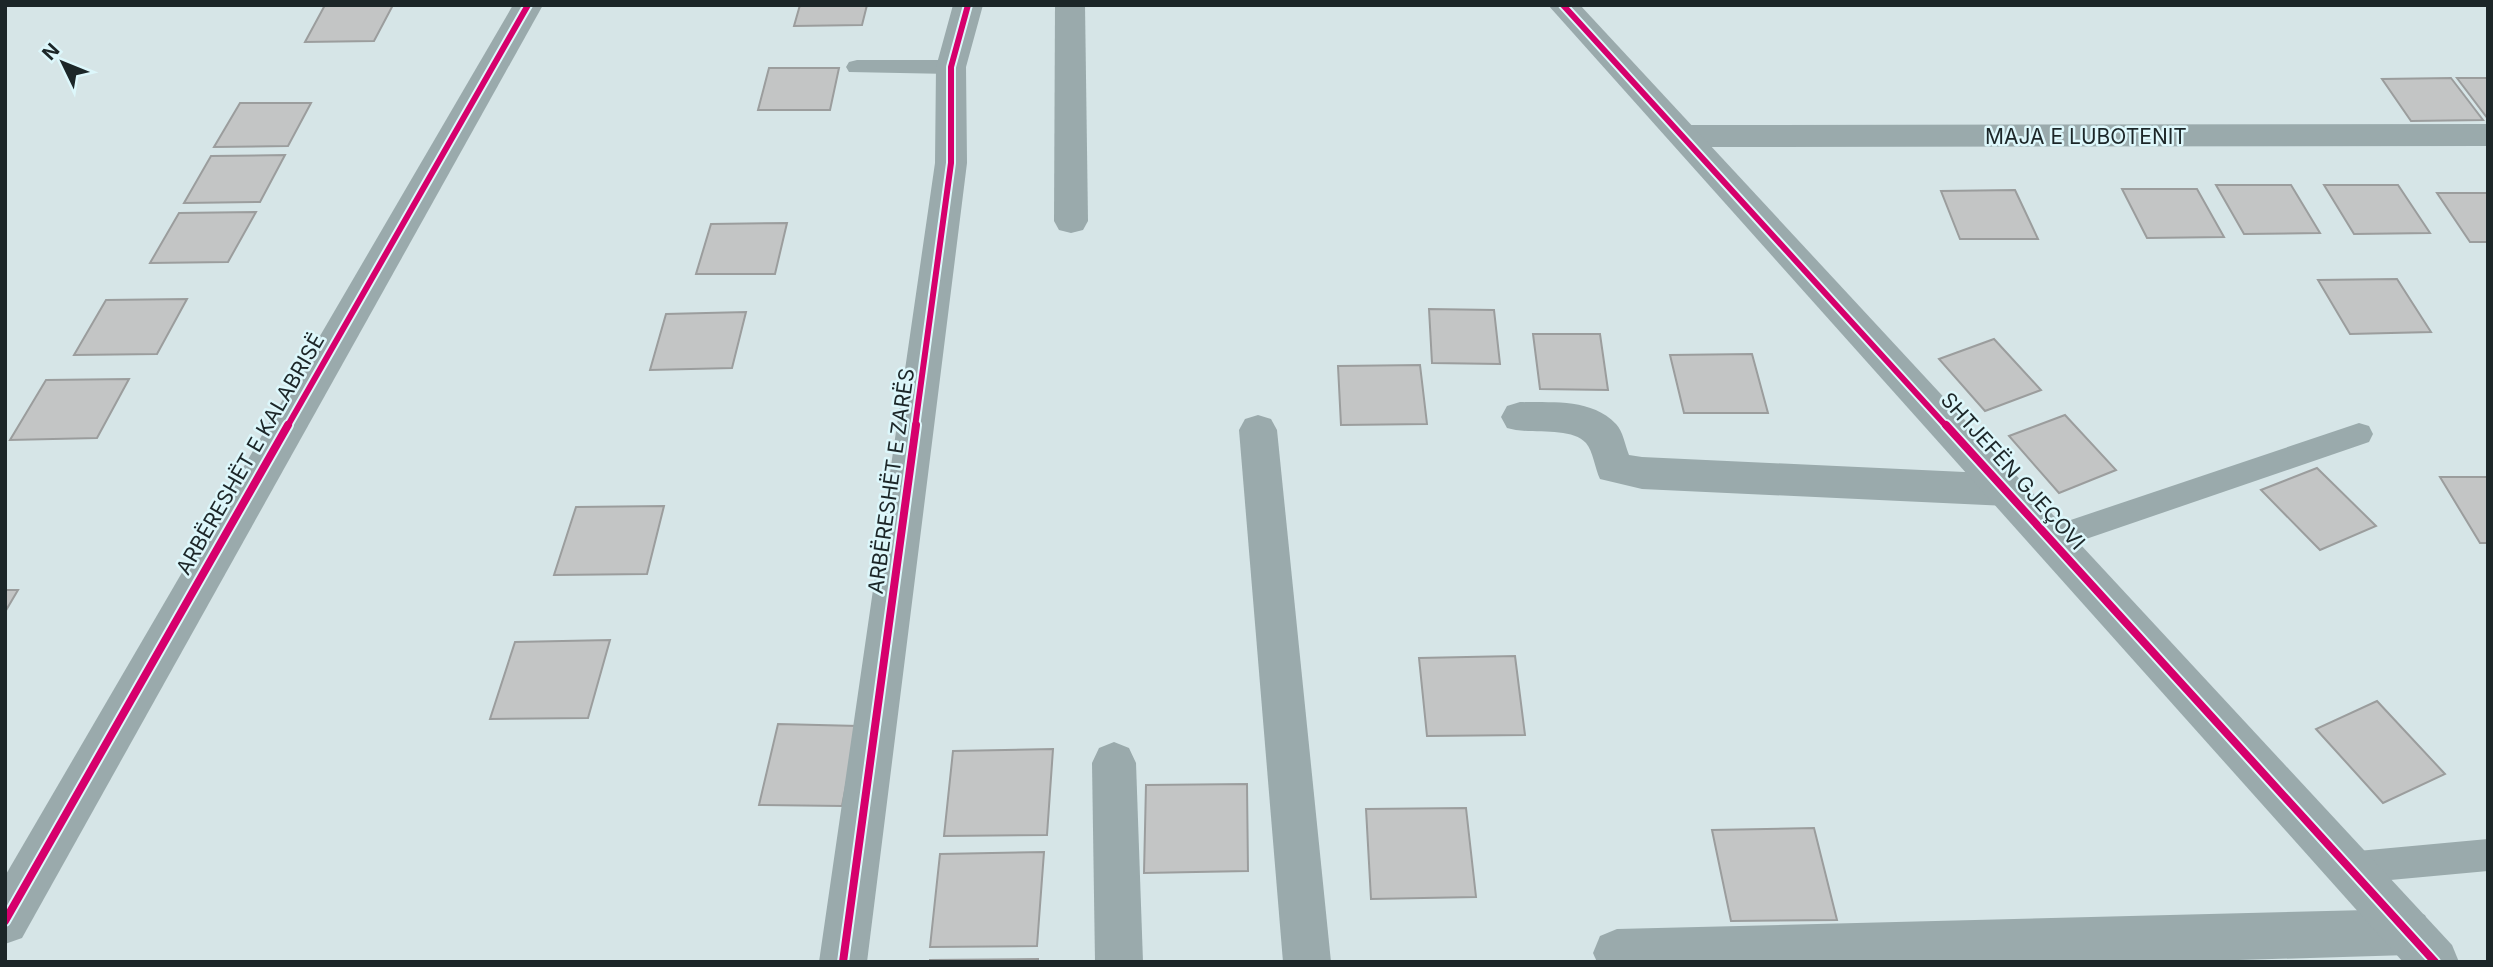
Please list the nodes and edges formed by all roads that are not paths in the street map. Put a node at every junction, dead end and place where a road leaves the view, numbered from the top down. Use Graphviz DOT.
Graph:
graph roads {
  1 [pos="528,5"];
  2 [pos="968,5"];
  3 [pos="1070,5"];
  4 [pos="1563,5"];
  5 [pos="857,67"];
  6 [pos="951,67"];
  7 [pos="2488,135"];
  8 [pos="1684,136"];
  9 [pos="1070,221"];
  10 [pos="1520,417"];
  11 [pos="1258,430"];
  12 [pos="2359,434"];
  13 [pos="2007,490"];
  14 [pos="2051,538"];
  15 [pos="1114,763"];
  16 [pos="2488,855"];
  17 [pos="2347,868"];
  18 [pos="5,921"];
  19 [pos="2421,947"];
  20 [pos="1617,953"];
  21 [pos="843,962"];
  22 [pos="1119,962"];
  23 [pos="1307,962"];
  1 -- 18 [label="street, ARBËRESHËT E KALABRISË"];
  2 -- 6 [label="street, ARBËRESHËT E ZARËS"];
  3 -- 9 [label="street"];
  4 -- 8 [label="street, SHTJEFËN GJEÇOVI"];
  5 -- 6 [label="lane"];
  6 -- 21 [label="street, ARBËRESHËT E ZARËS"];
  7 -- 8 [label="street, MAJA E LUBOTENIT"];
  8 -- 13 [label="street, SHTJEFËN GJEÇOVI"];
  10 -- 13 [label="street"];
  11 -- 23 [label="street"];
  12 -- 14 [label="lane"];
  13 -- 14 [label="street, SHTJEFËN GJEÇOVI"];
  14 -- 17 [label="street, SHTJEFËN GJEÇOVI"];
  15 -- 22 [label="street"];
  16 -- 17 [label="lane"];
  17 -- 19 [label="street, SHTJEFËN GJEÇOVI"];
  19 -- 20 [label="street"];
}
